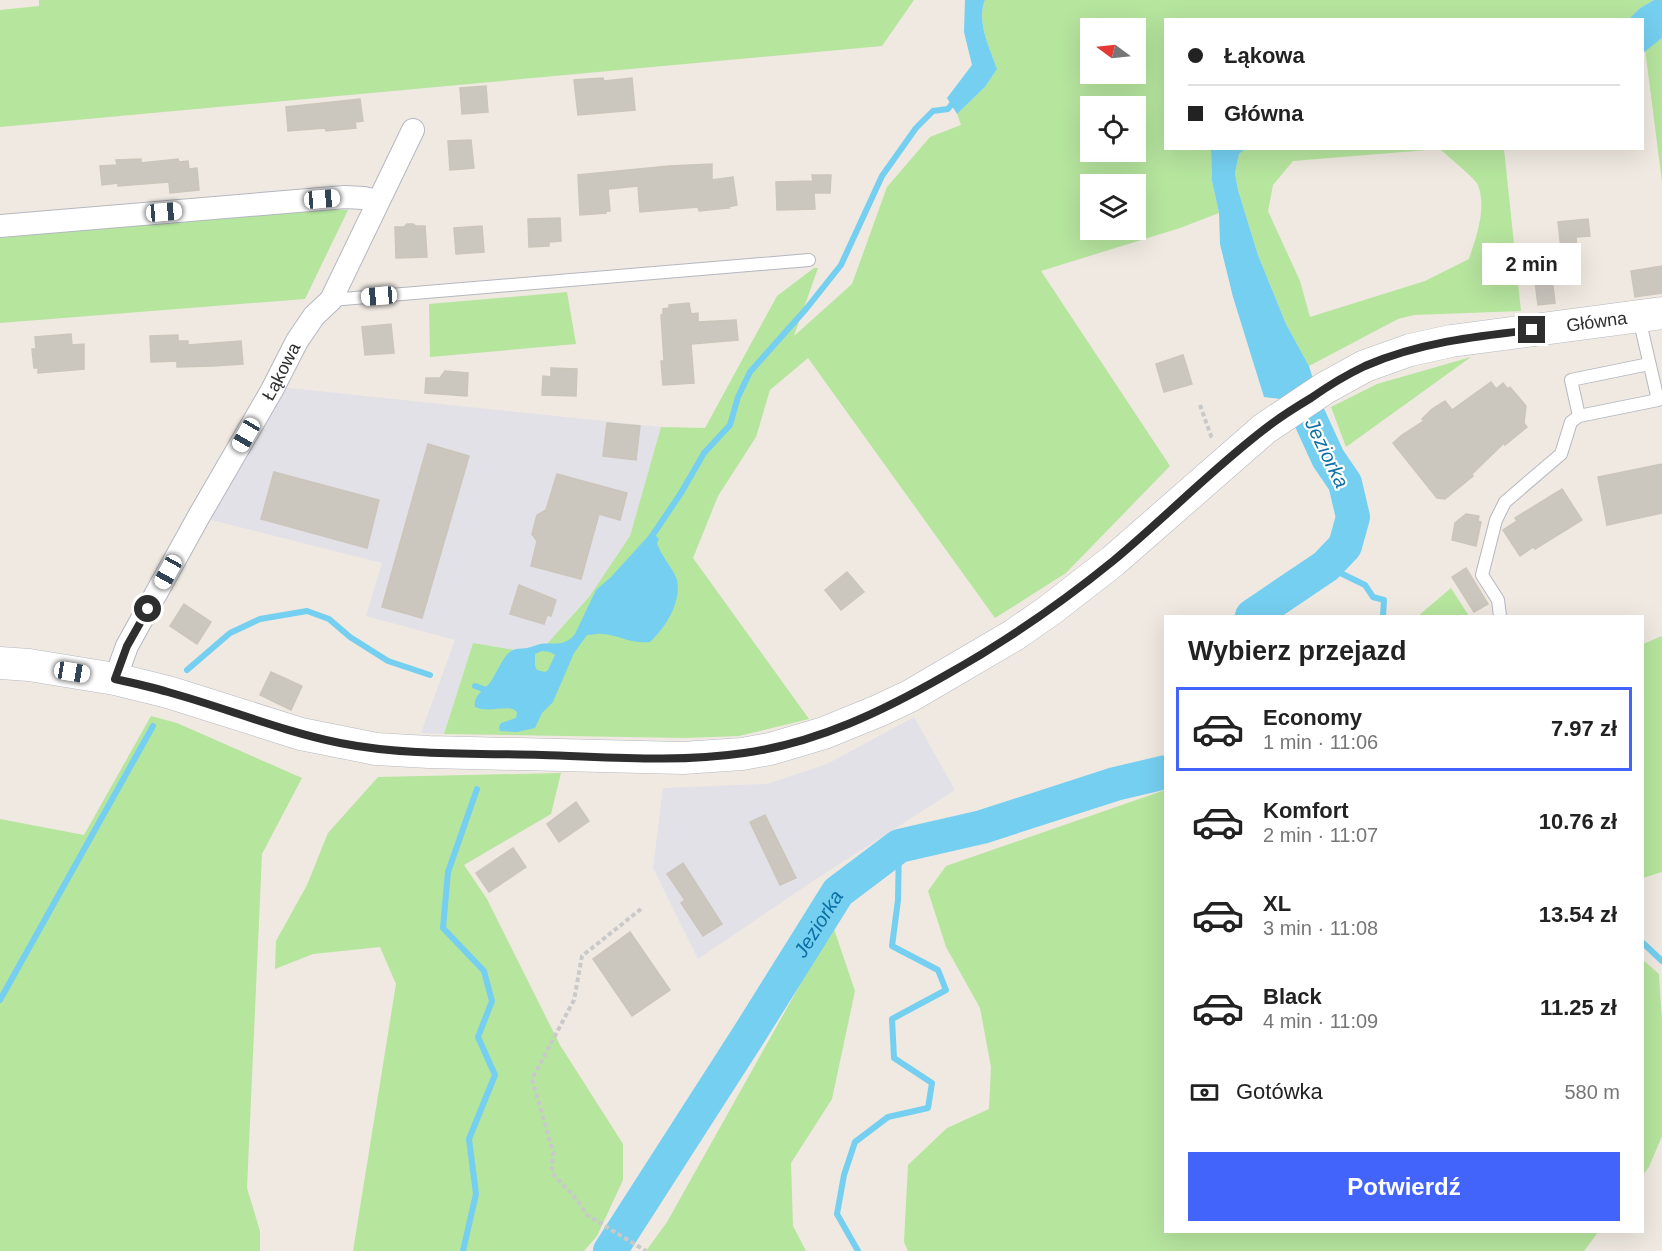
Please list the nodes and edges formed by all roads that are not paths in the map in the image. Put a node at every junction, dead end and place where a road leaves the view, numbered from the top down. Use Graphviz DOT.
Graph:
graph roads {
  1 [pos="413,130"];
  2 [pos="378,201"];
  3 [pos="0,225"];
  4 [pos="809,260"];
  5 [pos="331,300"];
  6 [pos="1650,315"];
  7 [pos="1649,364"];
  8 [pos="1579,416"];
  9 [pos="1500,615"];
  10 [pos="0,663"];
  11 [pos="115,679"];
  1 -- 2 [label="street, Łąkowa"];
  2 -- 3 [label="street"];
  2 -- 5 [label="street, Łąkowa"];
  4 -- 5 [label="lane"];
  5 -- 11 [label="street, Łąkowa"];
  6 -- 7 [label="lane"];
  6 -- 11 [label="street, Główna"];
  7 -- 8 [label="lane"];
  7 -- 8 [label="lane"];
  8 -- 9 [label="lane"];
  10 -- 11 [label="street, Główna"];
}
